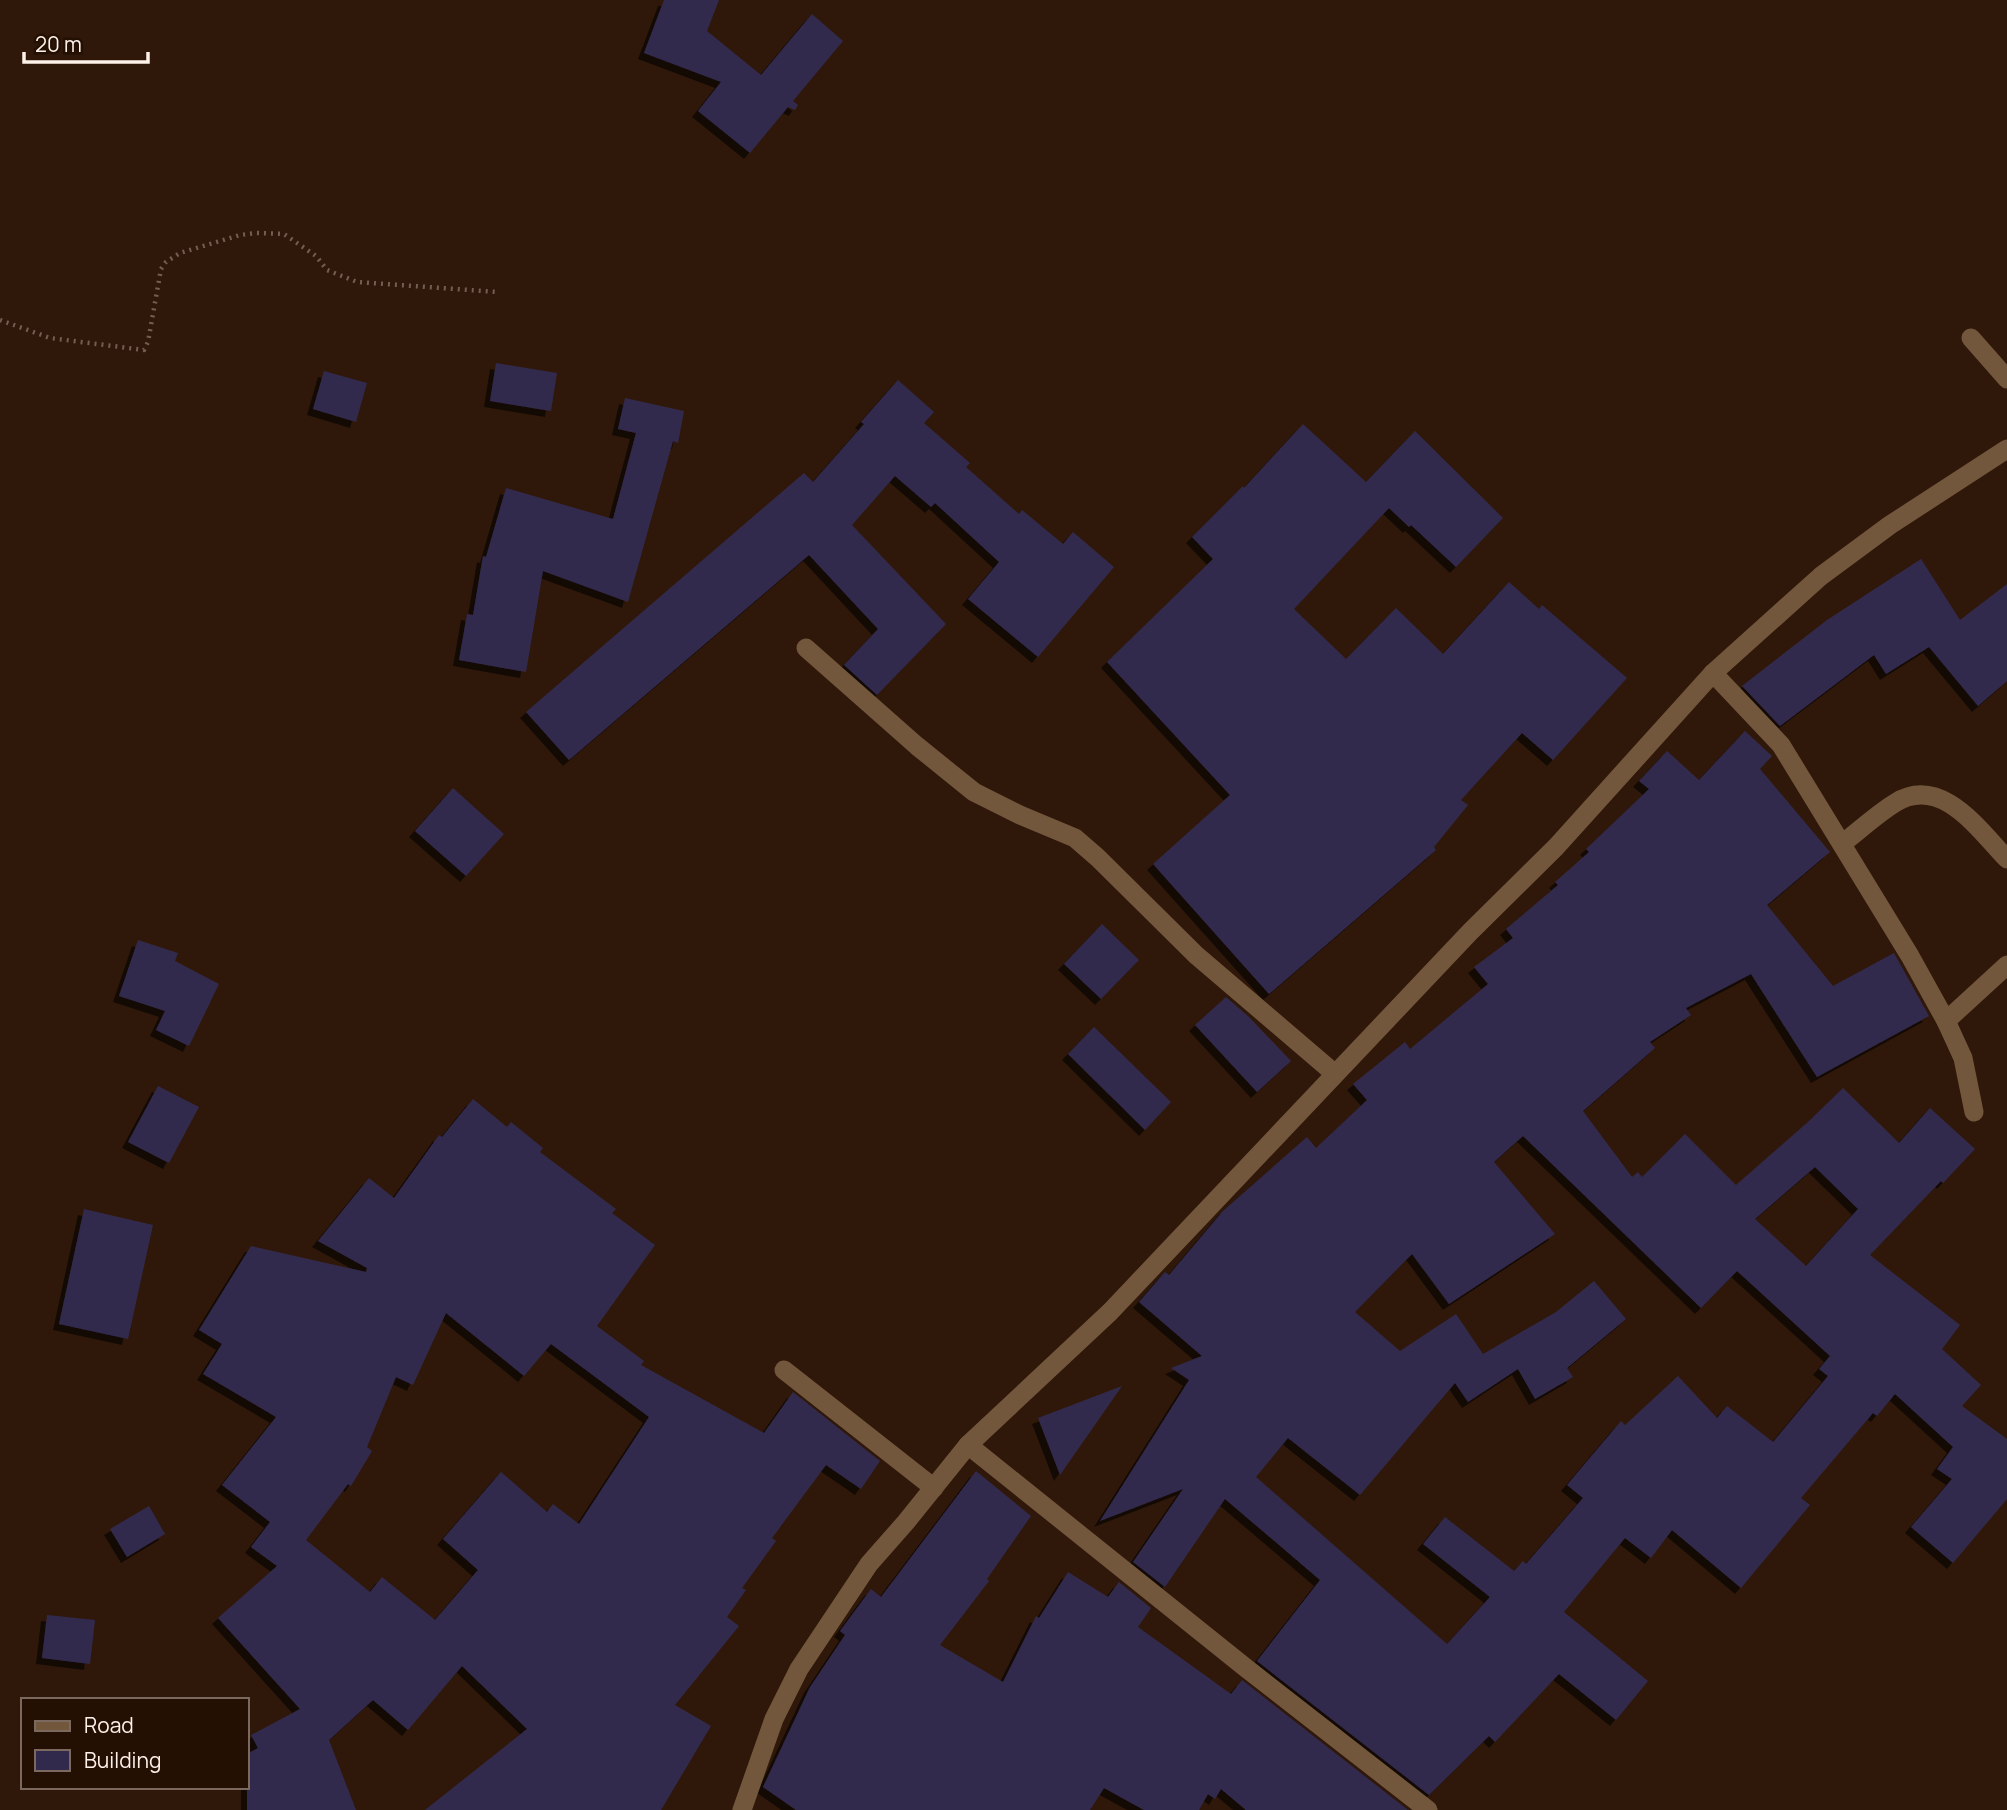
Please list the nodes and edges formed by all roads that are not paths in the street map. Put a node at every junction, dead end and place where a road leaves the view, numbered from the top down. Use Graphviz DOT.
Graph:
graph roads {
  1 [pos="1971,338"];
  2 [pos="2007,379"];
  3 [pos="2007,449"];
  4 [pos="807,648"];
  5 [pos="1713,673"];
  6 [pos="1843,843"];
  7 [pos="2007,859"];
  8 [pos="2007,965"];
  9 [pos="1946,1021"];
  10 [pos="1335,1073"];
  11 [pos="1974,1112"];
  12 [pos="784,1370"];
  13 [pos="968,1445"];
  14 [pos="930,1485"];
  15 [pos="742,1810"];
  16 [pos="1428,1810"];
  1 -- 2 [label="street"];
  3 -- 5 [label="street"];
  4 -- 10 [label="street"];
  5 -- 6 [label="street"];
  5 -- 10 [label="street"];
  6 -- 7 [label="street"];
  6 -- 9 [label="street"];
  8 -- 9 [label="street"];
  9 -- 11 [label="street"];
  10 -- 13 [label="street"];
  12 -- 14 [label="street"];
  13 -- 14 [label="street"];
  13 -- 16 [label="street"];
  14 -- 15 [label="street"];
}
